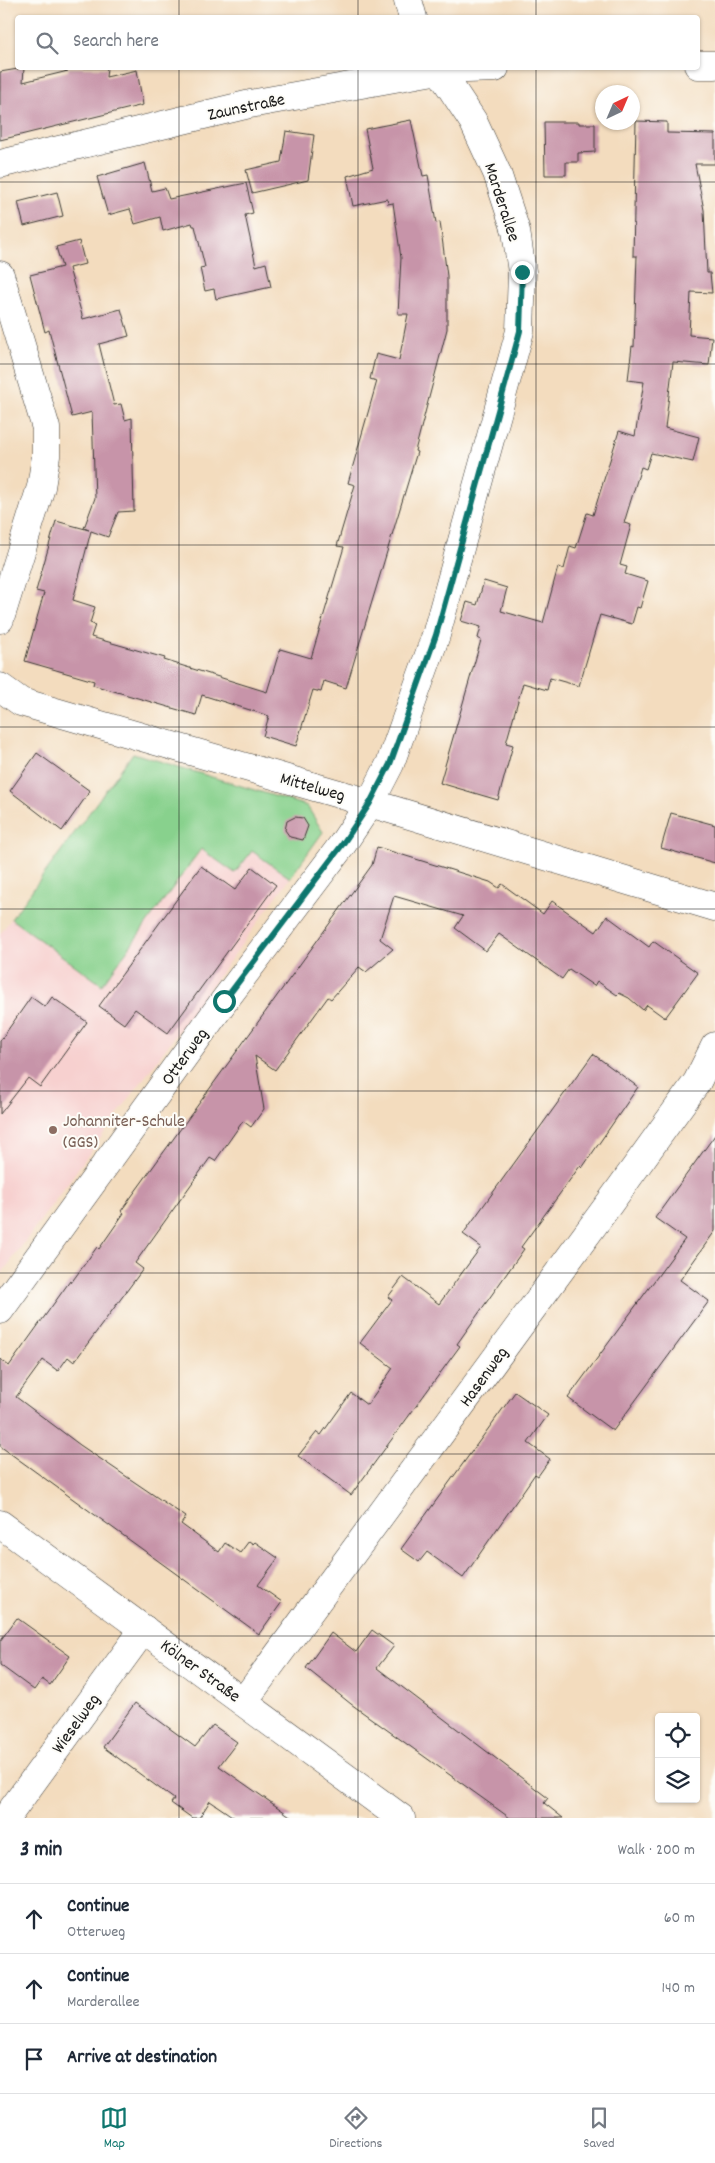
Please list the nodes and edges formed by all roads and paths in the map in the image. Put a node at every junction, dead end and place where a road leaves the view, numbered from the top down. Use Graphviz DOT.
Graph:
graph roads {
  1 [pos="408,0"];
  2 [pos="412,15"];
  3 [pos="700,65"];
  4 [pos="715,65"];
  5 [pos="434,70"];
  6 [pos="440,70"];
  7 [pos="0,164"];
  8 [pos="0,275"];
  9 [pos="2,608"];
  10 [pos="0,687"];
  11 [pos="370,803"];
  12 [pos="715,907"];
  13 [pos="715,1046"];
  14 [pos="0,1310"];
  15 [pos="0,1524"];
  16 [pos="144,1628"];
  17 [pos="244,1701"];
  18 [pos="6,1818"];
  19 [pos="401,1818"];
  1 -- 2 [label="street"];
  3 -- 4 [label="street"];
  5 -- 7 [label="street, Zaunstraße"];
  6 -- 11 [label="street, Marderallee"];
  8 -- 9 [label="street"];
  10 -- 11 [label="street, Mittelweg"];
  11 -- 12 [label="street, Mittelweg"];
  11 -- 14 [label="street, Otterweg"];
  13 -- 17 [label="street, Hasenweg"];
  15 -- 16 [label="street, Kölner Straße"];
  16 -- 17 [label="street, Kölner Straße"];
  16 -- 18 [label="street, Wieselweg"];
  17 -- 19 [label="street, Kölner Straße"];
}
